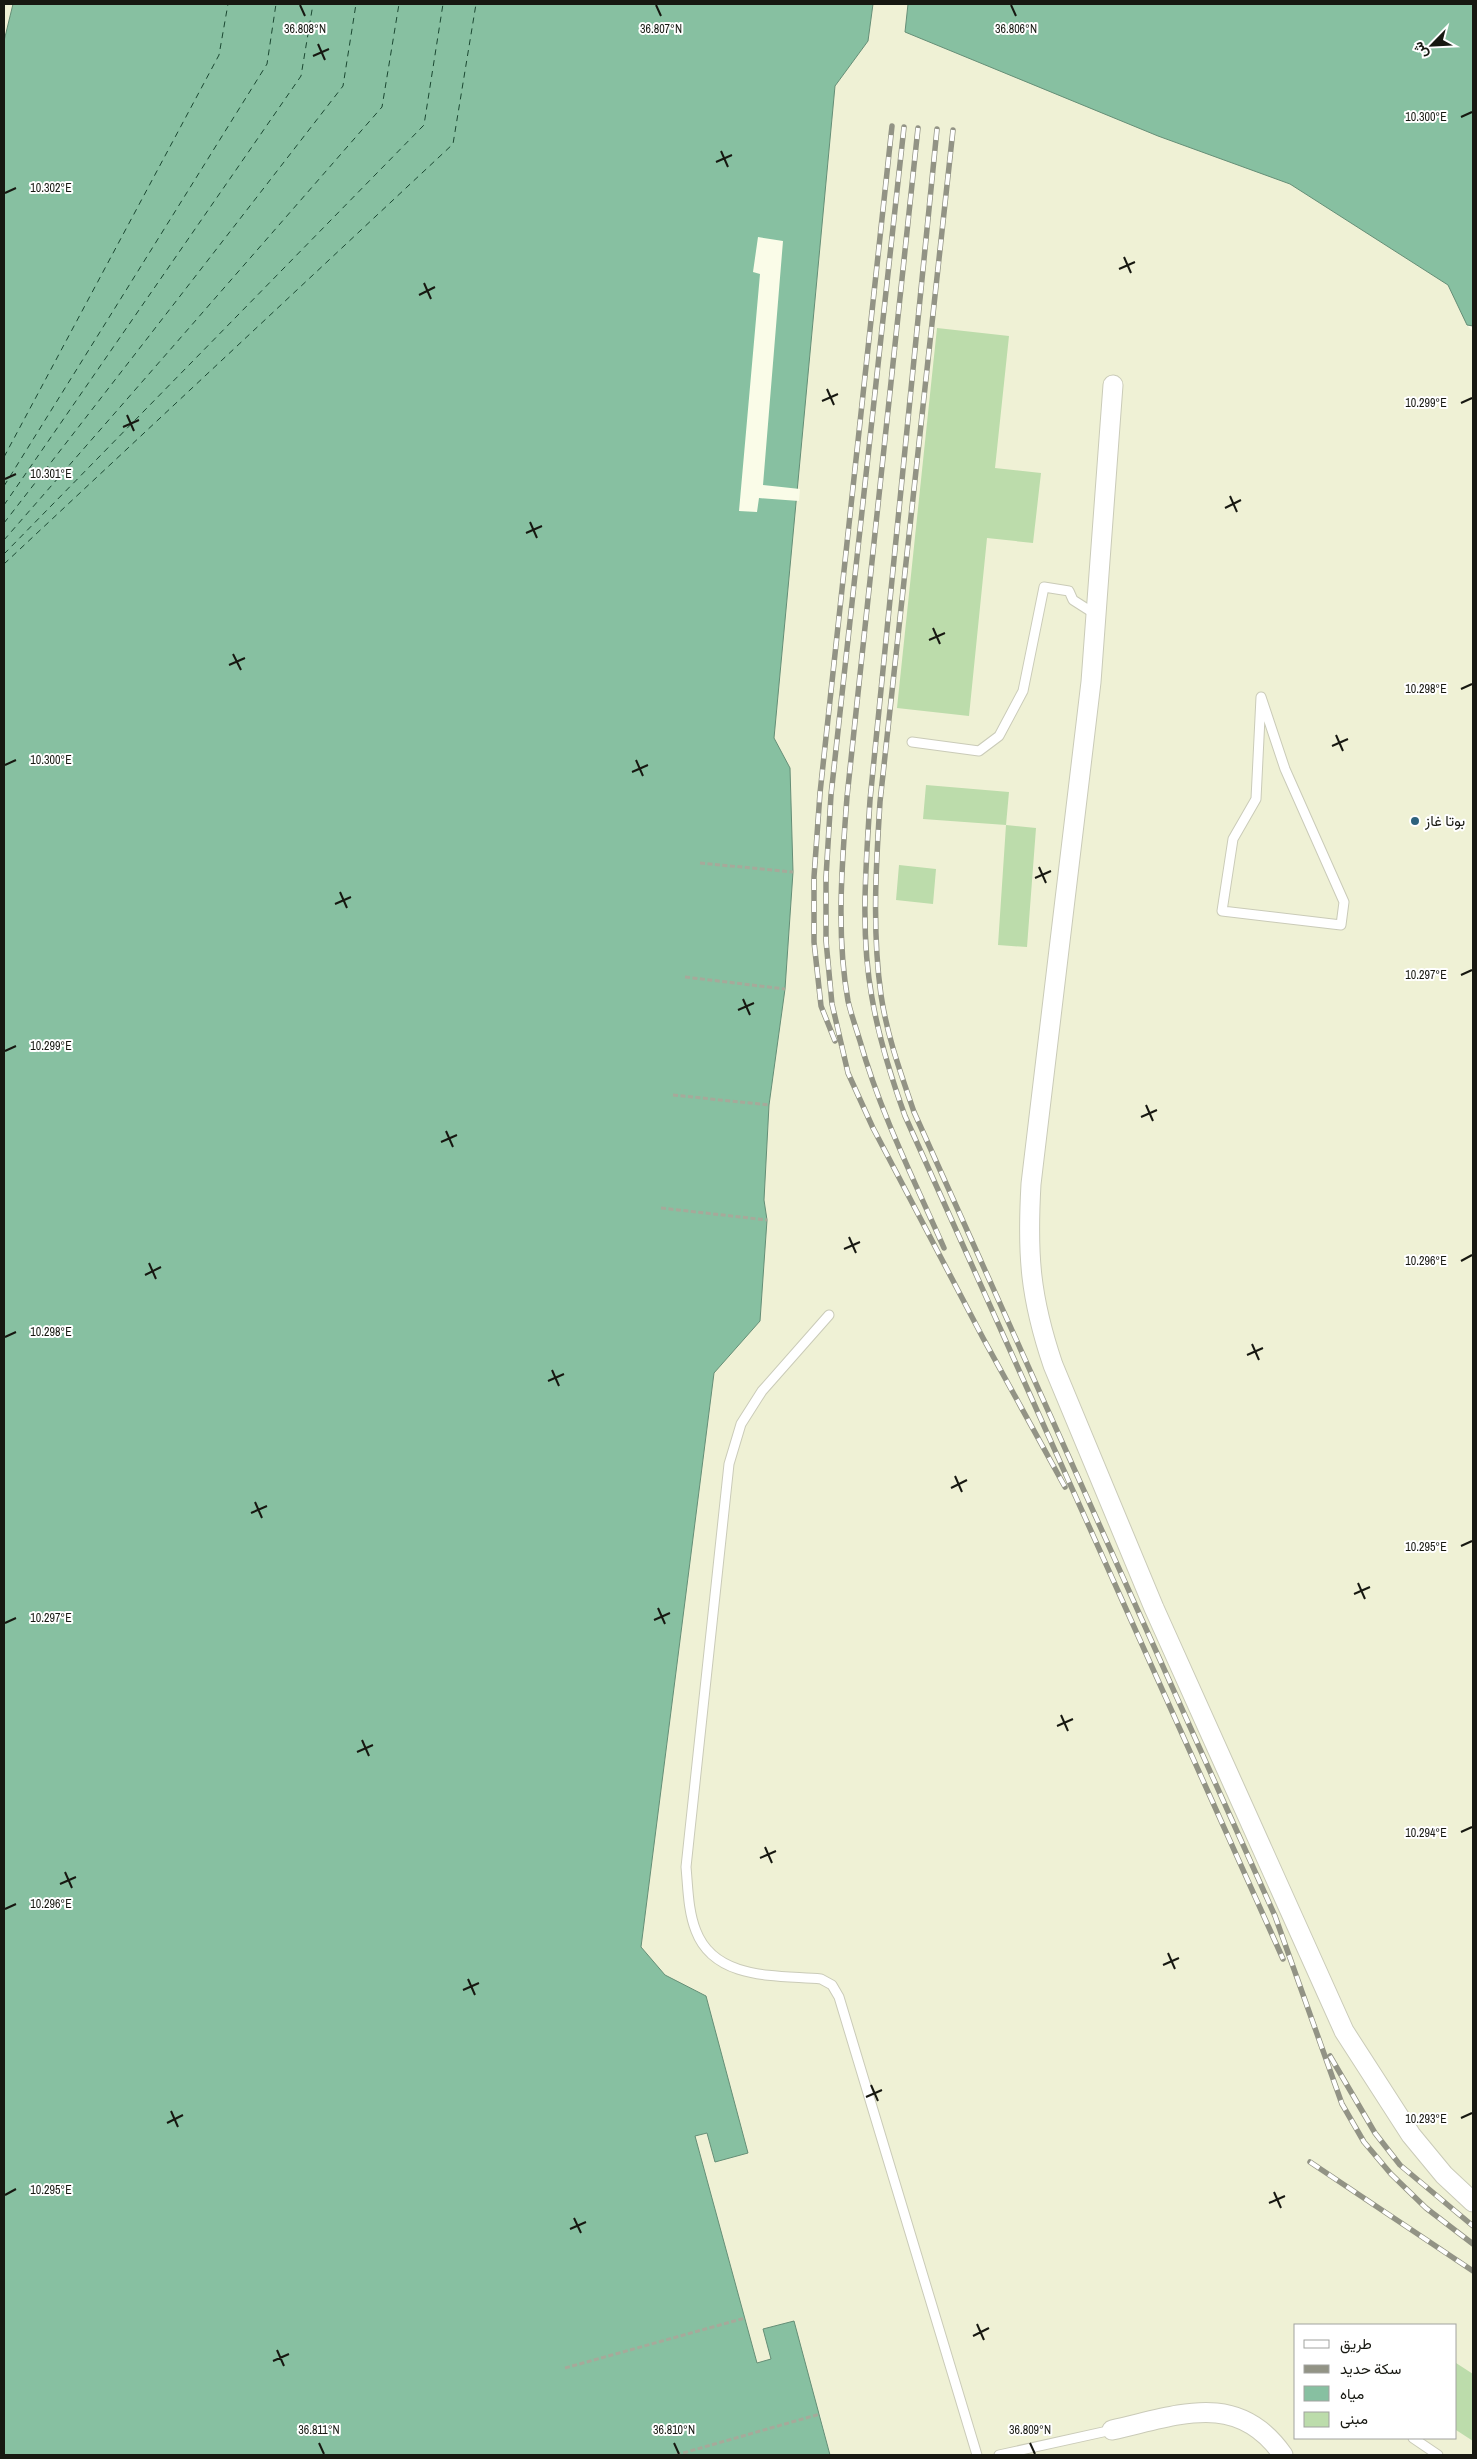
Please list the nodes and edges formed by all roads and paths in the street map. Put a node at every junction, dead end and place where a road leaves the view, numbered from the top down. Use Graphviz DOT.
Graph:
graph roads {
  1 [pos="1113,385"];
  2 [pos="1095,614"];
  3 [pos="1261,697"];
  4 [pos="912,742"];
  5 [pos="700,863"];
  6 [pos="793,872"];
  7 [pos="685,977"];
  8 [pos="785,989"];
  9 [pos="673,1095"];
  10 [pos="769,1104"];
  11 [pos="661,1208"];
  12 [pos="767,1220"];
  13 [pos="829,1314"];
  14 [pos="1473,2202"];
  15 [pos="745,2318"];
  16 [pos="565,2368"];
  17 [pos="820,2414"];
  18 [pos="1112,2430"];
  19 [pos="1414,2439"];
  20 [pos="676,2455"];
  21 [pos="978,2455"];
  22 [pos="999,2455"];
  23 [pos="1284,2455"];
  24 [pos="1438,2455"];
  1 -- 2 [label="street"];
  2 -- 4 [label="lane"];
  2 -- 14 [label="street"];
  3 -- 3 [label="lane"];
  5 -- 6 [label="path"];
  7 -- 8 [label="path"];
  9 -- 10 [label="path"];
  11 -- 12 [label="path"];
  13 -- 21 [label="lane"];
  15 -- 16 [label="path"];
  17 -- 20 [label="path"];
  18 -- 22 [label="lane"];
  18 -- 23 [label="street"];
  19 -- 24 [label="lane"];
}
